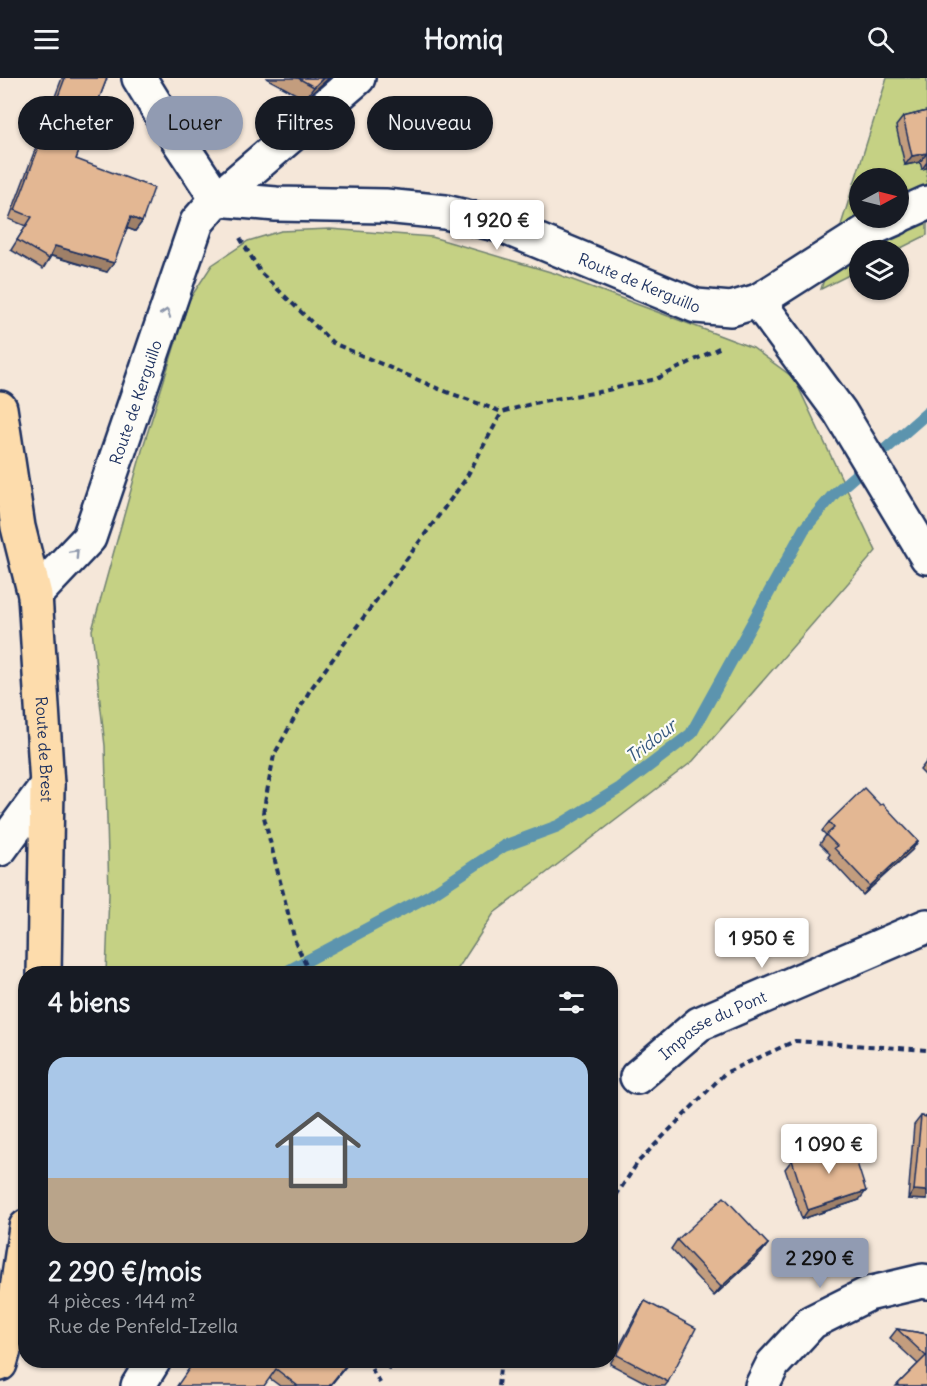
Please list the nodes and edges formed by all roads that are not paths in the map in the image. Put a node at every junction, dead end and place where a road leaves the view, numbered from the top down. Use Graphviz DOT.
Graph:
graph roads {
  1 [pos="139,78"];
  2 [pos="358,78"];
  3 [pos="217,199"];
  4 [pos="927,203"];
  5 [pos="909,211"];
  6 [pos="875,228"];
  7 [pos="761,307"];
  8 [pos="0,408"];
  9 [pos="0,482"];
  10 [pos="18,527"];
  11 [pos="927,557"];
  12 [pos="35,595"];
  13 [pos="47,785"];
  14 [pos="0,849"];
  15 [pos="927,926"];
  16 [pos="44,966"];
  17 [pos="637,1077"];
  18 [pos="18,1282"];
  19 [pos="927,1282"];
  20 [pos="0,1364"];
  21 [pos="149,1368"];
  22 [pos="138,1386"];
  23 [pos="762,1386"];
  1 -- 3 [label="street"];
  2 -- 3 [label="street"];
  3 -- 7 [label="street, Route de Kerguillo"];
  12 -- 3 [label="street, Route de Kerguillo, one-way"];
  4 -- 5 [label="street, Route de Kerguillo"];
  6 -- 7 [label="street, Route de Kerguillo"];
  7 -- 11 [label="street"];
  8 -- 10 [label="main road, Route de Brest"];
  9 -- 10 [label="main road, Route de Brest"];
  10 -- 12 [label="main road, Route de Brest"];
  12 -- 13 [label="main road, Route de Brest"];
  13 -- 14 [label="street"];
  13 -- 16 [label="main road, Route de Brest"];
  15 -- 17 [label="street, Impasse du Pont"];
  18 -- 20 [label="main road"];
  19 -- 23 [label="street"];
  21 -- 22 [label="street"];
}
